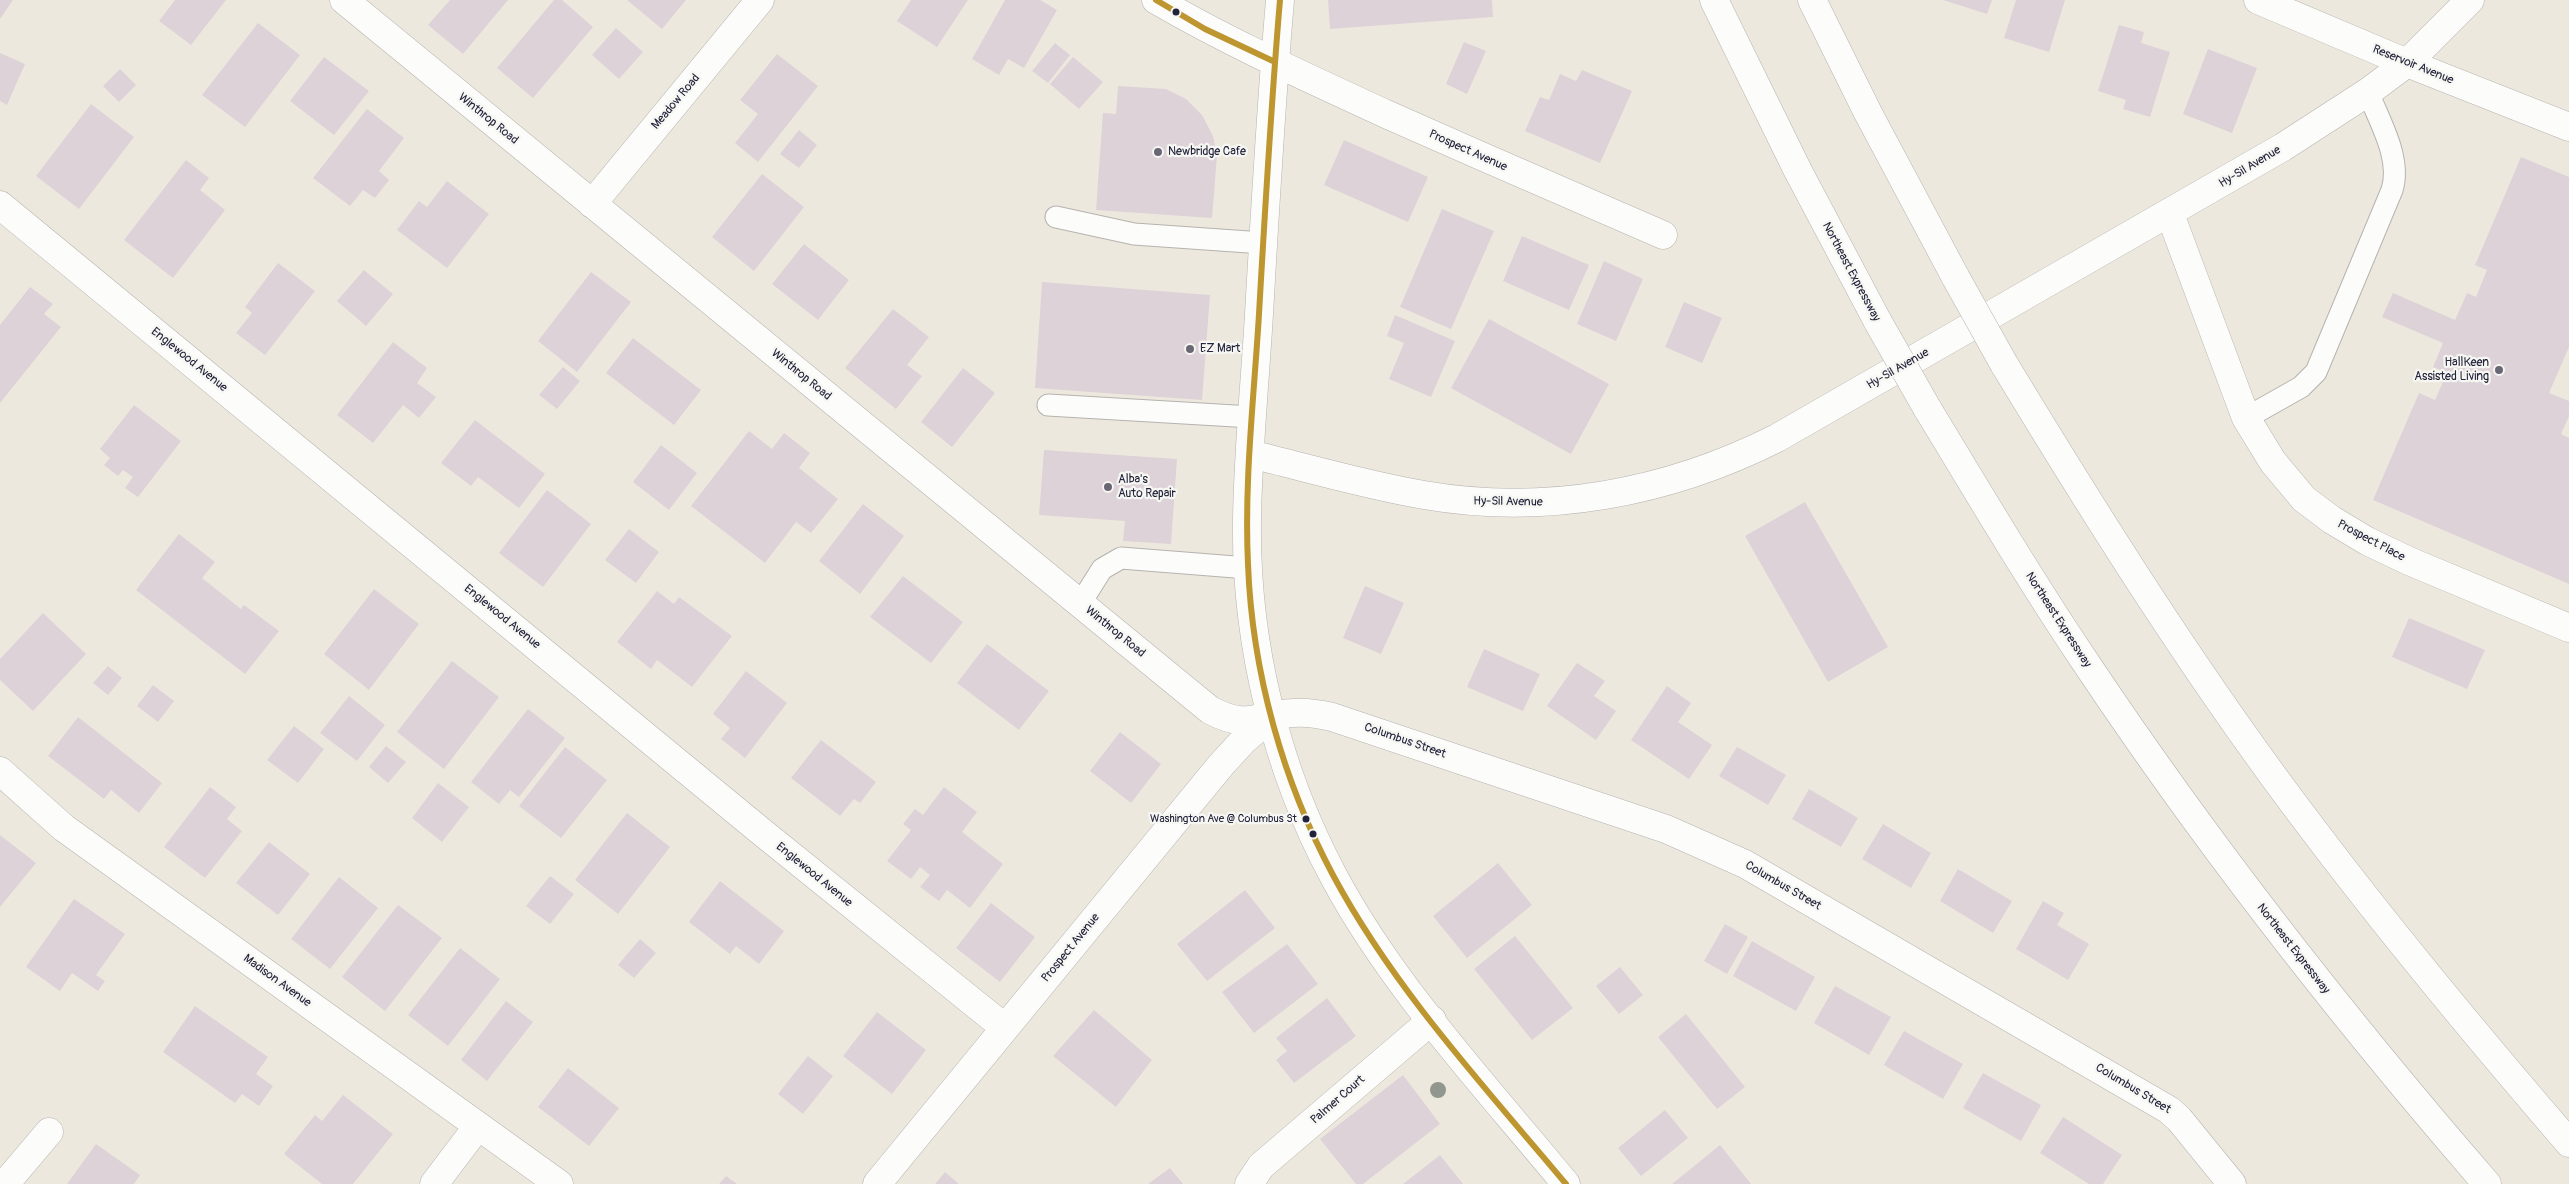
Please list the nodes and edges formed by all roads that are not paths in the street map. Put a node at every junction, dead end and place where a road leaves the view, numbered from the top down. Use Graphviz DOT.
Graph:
graph roads {
  1 [pos="344,0"];
  2 [pos="760,0"];
  3 [pos="1156,0"];
  4 [pos="1280,0"];
  5 [pos="1714,0"];
  6 [pos="1812,0"];
  7 [pos="2258,0"];
  8 [pos="2470,0"];
  9 [pos="1275,62"];
  10 [pos="2407,62"];
  11 [pos="2368,92"];
  12 [pos="2569,127"];
  13 [pos="592,204"];
  14 [pos="0,205"];
  15 [pos="2170,214"];
  16 [pos="1056,217"];
  17 [pos="1663,235"];
  18 [pos="1263,243"];
  19 [pos="1048,405"];
  20 [pos="1252,416"];
  21 [pos="2246,418"];
  22 [pos="1250,454"];
  23 [pos="1248,568"];
  24 [pos="1080,604"];
  25 [pos="2569,628"];
  26 [pos="1271,717"];
  27 [pos="0,771"];
  28 [pos="1432,1020"];
  29 [pos="1005,1028"];
  30 [pos="478,1126"];
  31 [pos="49,1132"];
  32 [pos="2569,1143"];
  33 [pos="6,1184"];
  34 [pos="434,1184"];
  35 [pos="559,1184"];
  36 [pos="877,1184"];
  37 [pos="1249,1184"];
  38 [pos="1566,1184"];
  39 [pos="2232,1184"];
  40 [pos="2487,1184"];
  1 -- 13 [label="main road, Winthrop Road"];
  2 -- 13 [label="main road, Meadow Road"];
  3 -- 9 [label="main road, Prospect Avenue"];
  4 -- 9 [label="main road"];
  5 -- 40 [label="main road, Northeast Expressway, bridge"];
  6 -- 32 [label="main road, bridge"];
  7 -- 10 [label="main road, Reservoir Avenue"];
  8 -- 10 [label="main road, Hy-Sil Avenue"];
  9 -- 17 [label="main road, Prospect Avenue"];
  9 -- 18 [label="main road"];
  10 -- 11 [label="main road, Hy-Sil Avenue"];
  10 -- 12 [label="main road, Reservoir Avenue"];
  11 -- 15 [label="main road, Hy-Sil Avenue"];
  11 -- 21 [label="lane"];
  13 -- 24 [label="main road, Winthrop Road"];
  14 -- 29 [label="main road, Englewood Avenue"];
  15 -- 21 [label="main road, Prospect Place"];
  15 -- 22 [label="main road, Hy-Sil Avenue"];
  16 -- 18 [label="lane"];
  18 -- 20 [label="main road"];
  19 -- 20 [label="lane"];
  20 -- 22 [label="main road"];
  21 -- 25 [label="main road, Prospect Place"];
  22 -- 23 [label="main road"];
  23 -- 24 [label="lane"];
  23 -- 26 [label="main road"];
  24 -- 26 [label="main road, Winthrop Road"];
  26 -- 28 [label="main road"];
  26 -- 29 [label="main road, Prospect Avenue"];
  26 -- 39 [label="main road, Columbus Street"];
  27 -- 30 [label="main road, Madison Avenue"];
  28 -- 37 [label="main road, Palmer Court"];
  28 -- 38 [label="main road"];
  29 -- 36 [label="main road, Prospect Avenue"];
  30 -- 34 [label="main road"];
  30 -- 35 [label="main road, Madison Avenue"];
  31 -- 33 [label="main road"];
}
